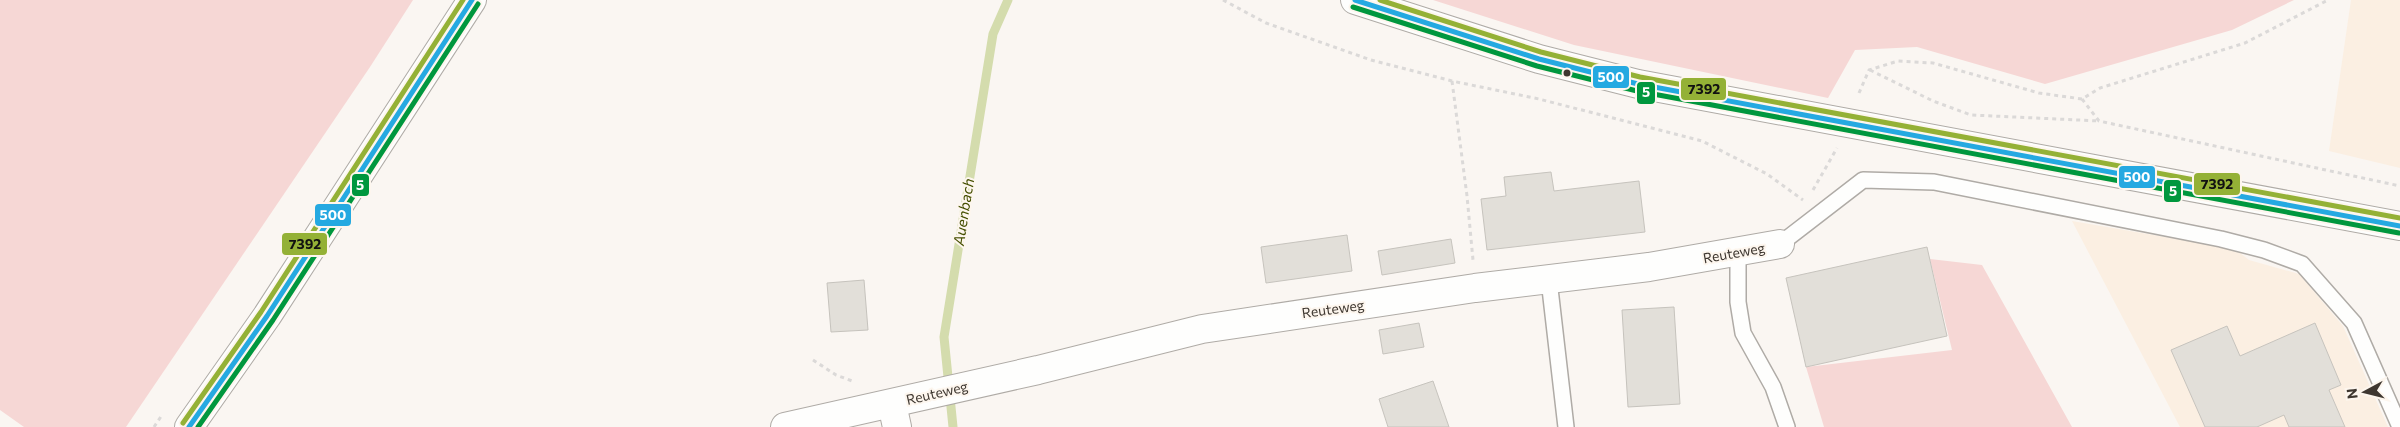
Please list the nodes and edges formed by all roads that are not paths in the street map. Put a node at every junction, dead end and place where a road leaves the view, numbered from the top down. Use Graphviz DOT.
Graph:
graph roads {
  1 [pos="472,0"];
  2 [pos="1354,0"];
  3 [pos="2400,226"];
  4 [pos="1780,244"];
  5 [pos="1738,252"];
  6 [pos="1549,280"];
  7 [pos="894,416"];
  8 [pos="190,427"];
  9 [pos="786,427"];
  10 [pos="1566,427"];
  11 [pos="1787,427"];
  12 [pos="2400,427"];
  1 -- 8 [label="street"];
  2 -- 3 [label="street"];
  4 -- 5 [label="street, Reuteweg"];
  4 -- 12 [label="lane"];
  5 -- 6 [label="street, Reuteweg"];
  5 -- 11 [label="lane"];
  6 -- 7 [label="street, Reuteweg"];
  6 -- 10 [label="lane"];
  7 -- 9 [label="street, Reuteweg"];
}
